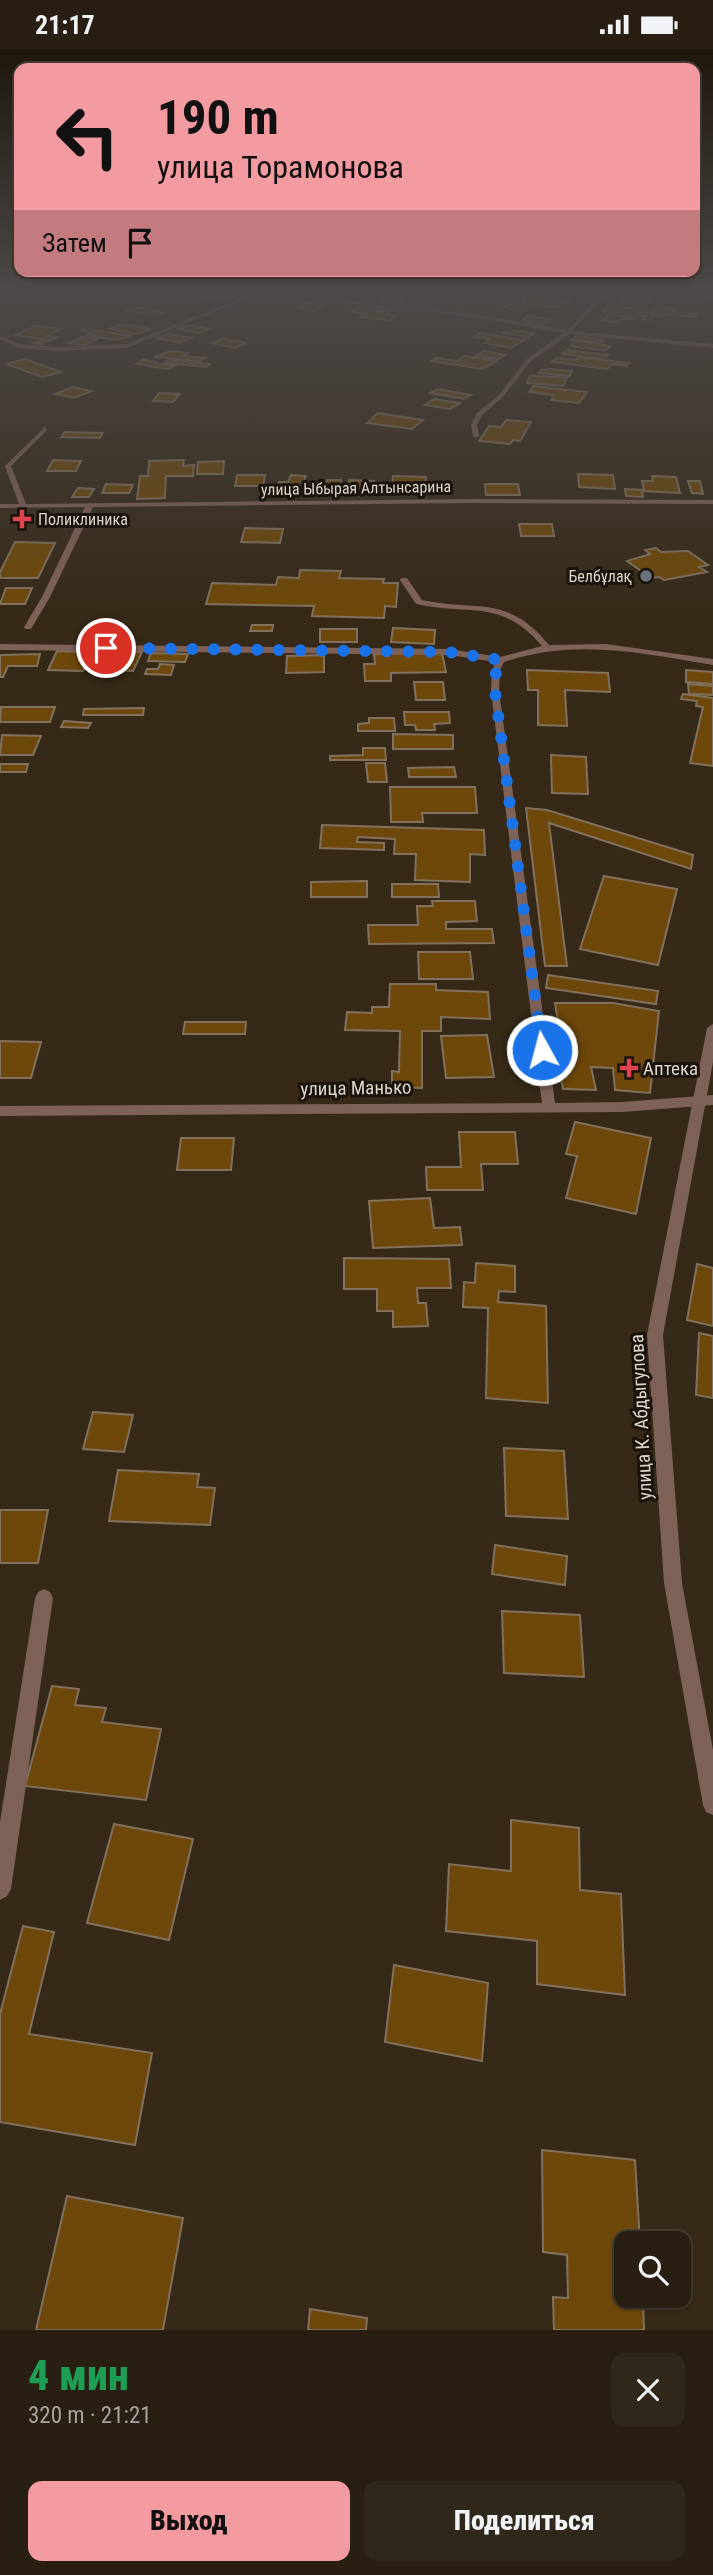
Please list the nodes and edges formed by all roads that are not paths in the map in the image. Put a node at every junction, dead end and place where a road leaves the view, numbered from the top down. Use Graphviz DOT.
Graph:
graph roads {
  1 [pos="499,397"];
  2 [pos="45,429"];
  3 [pos="476,436"];
  4 [pos="713,502"];
  5 [pos="90,505"];
  6 [pos="0,506"];
  7 [pos="23,506"];
  8 [pos="404,580"];
  9 [pos="28,627"];
  10 [pos="546,646"];
  11 [pos="0,647"];
  12 [pos="501,660"];
  13 [pos="713,662"];
  14 [pos="713,1028"];
  15 [pos="706,1101"];
  16 [pos="549,1105"];
  17 [pos="0,1111"];
  18 [pos="44,1598"];
  19 [pos="713,1805"];
  20 [pos="0,1889"];
  1 -- 3 [label="street"];
  2 -- 7 [label="street"];
  4 -- 5 [label="street, улица Ыбырая Алтынсарина"];
  5 -- 7 [label="street, улица Ыбырая Алтынсарина"];
  5 -- 9 [label="street"];
  6 -- 7 [label="street, улица Ыбырая Алтынсарина"];
  8 -- 10 [label="street"];
  10 -- 12 [label="street"];
  10 -- 13 [label="street"];
  11 -- 12 [label="street"];
  12 -- 16 [label="street"];
  14 -- 15 [label="street, улица К. Абдыгулова"];
  15 -- 16 [label="street, улица Манько"];
  15 -- 19 [label="street, улица К. Абдыгулова"];
  16 -- 17 [label="street, улица Манько"];
  18 -- 20 [label="street"];
}
